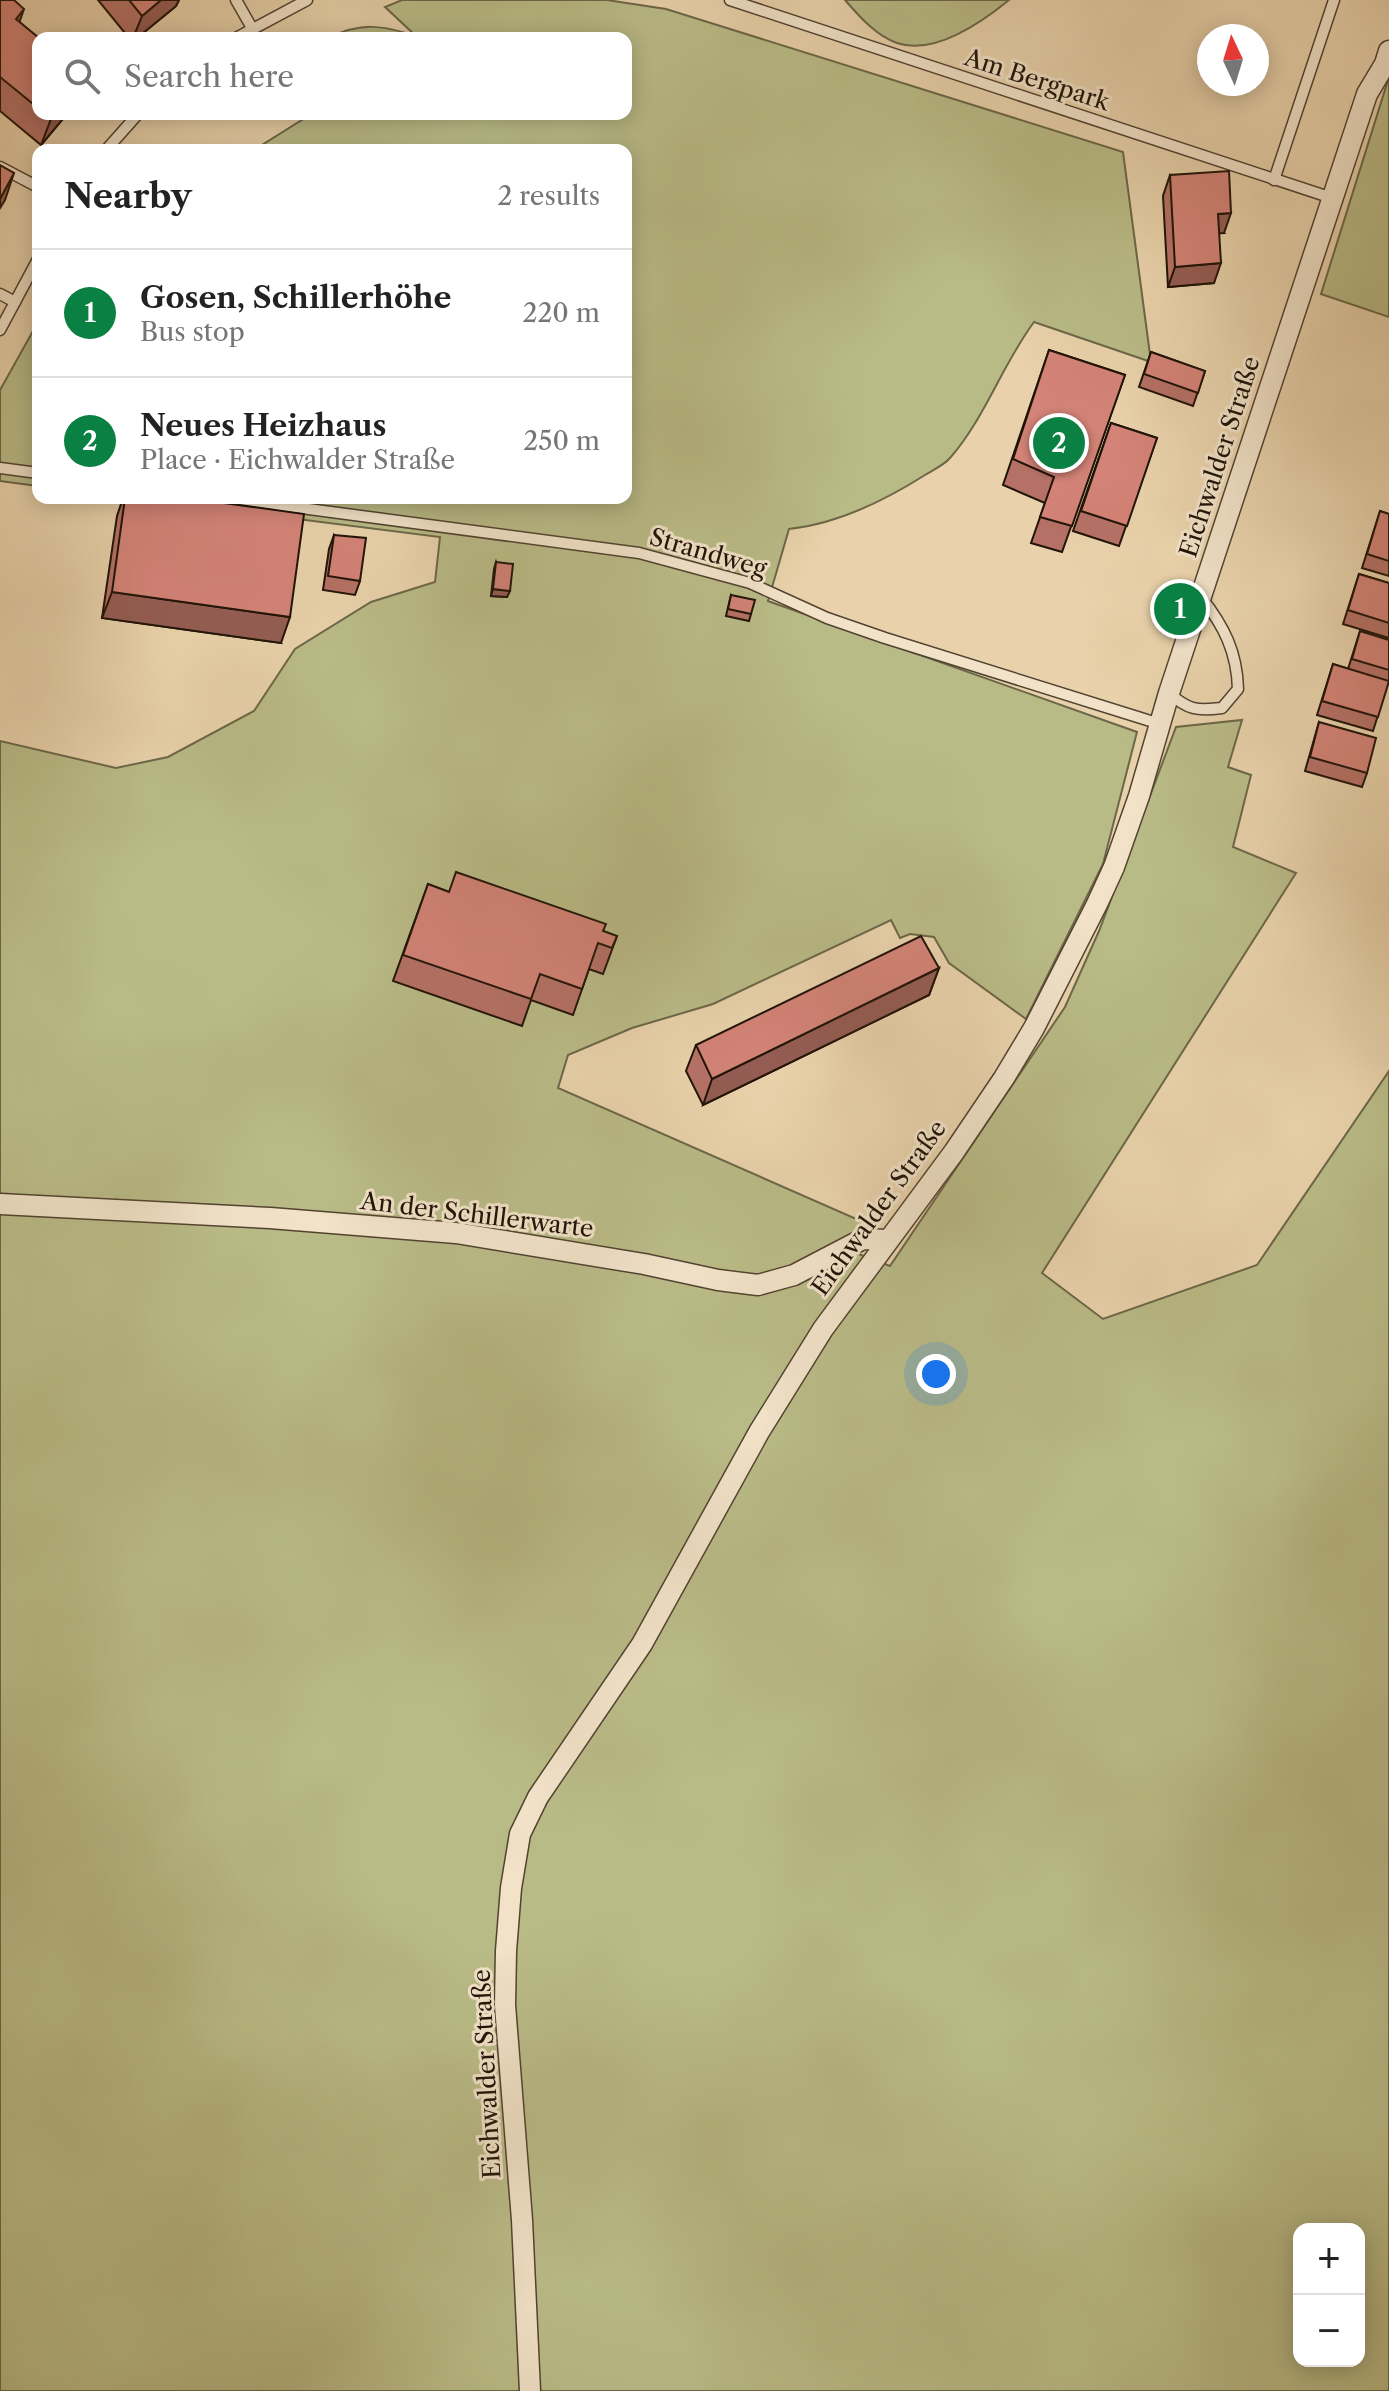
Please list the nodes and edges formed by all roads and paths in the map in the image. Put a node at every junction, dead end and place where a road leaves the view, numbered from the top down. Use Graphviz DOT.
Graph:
graph roads {
  1 [pos="236,0"];
  2 [pos="307,0"];
  3 [pos="730,0"];
  4 [pos="1334,0"];
  5 [pos="252,28"];
  6 [pos="246,32"];
  7 [pos="1389,51"];
  8 [pos="133,120"];
  9 [pos="111,144"];
  10 [pos="0,167"];
  11 [pos="1274,180"];
  12 [pos="32,184"];
  13 [pos="1332,198"];
  14 [pos="32,270"];
  15 [pos="0,294"];
  16 [pos="15,302"];
  17 [pos="0,330"];
  18 [pos="0,468"];
  19 [pos="32,472"];
  20 [pos="271,504"];
  21 [pos="1201,597"];
  22 [pos="1169,693"];
  23 [pos="1160,724"];
  24 [pos="0,1204"];
  25 [pos="887,1240"];
  26 [pos="530,2391"];
  1 -- 5 [label="lane"];
  2 -- 5 [label="lane"];
  3 -- 11 [label="lane, Am Bergpark"];
  4 -- 11 [label="lane"];
  5 -- 6 [label="lane"];
  7 -- 13 [label="street, Eichwalder Straße"];
  8 -- 9 [label="lane"];
  10 -- 12 [label="lane"];
  11 -- 13 [label="lane, Am Bergpark"];
  13 -- 21 [label="street, Eichwalder Straße"];
  14 -- 16 [label="lane"];
  15 -- 16 [label="lane"];
  16 -- 17 [label="lane"];
  18 -- 19 [label="lane"];
  20 -- 23 [label="lane, Strandweg"];
  21 -- 22 [label="street, Eichwalder Straße"];
  21 -- 22 [label="lane"];
  22 -- 23 [label="street, Eichwalder Straße"];
  23 -- 25 [label="street, Eichwalder Straße"];
  24 -- 25 [label="street, An der Schillerwarte"];
  25 -- 26 [label="street, Eichwalder Straße"];
}
